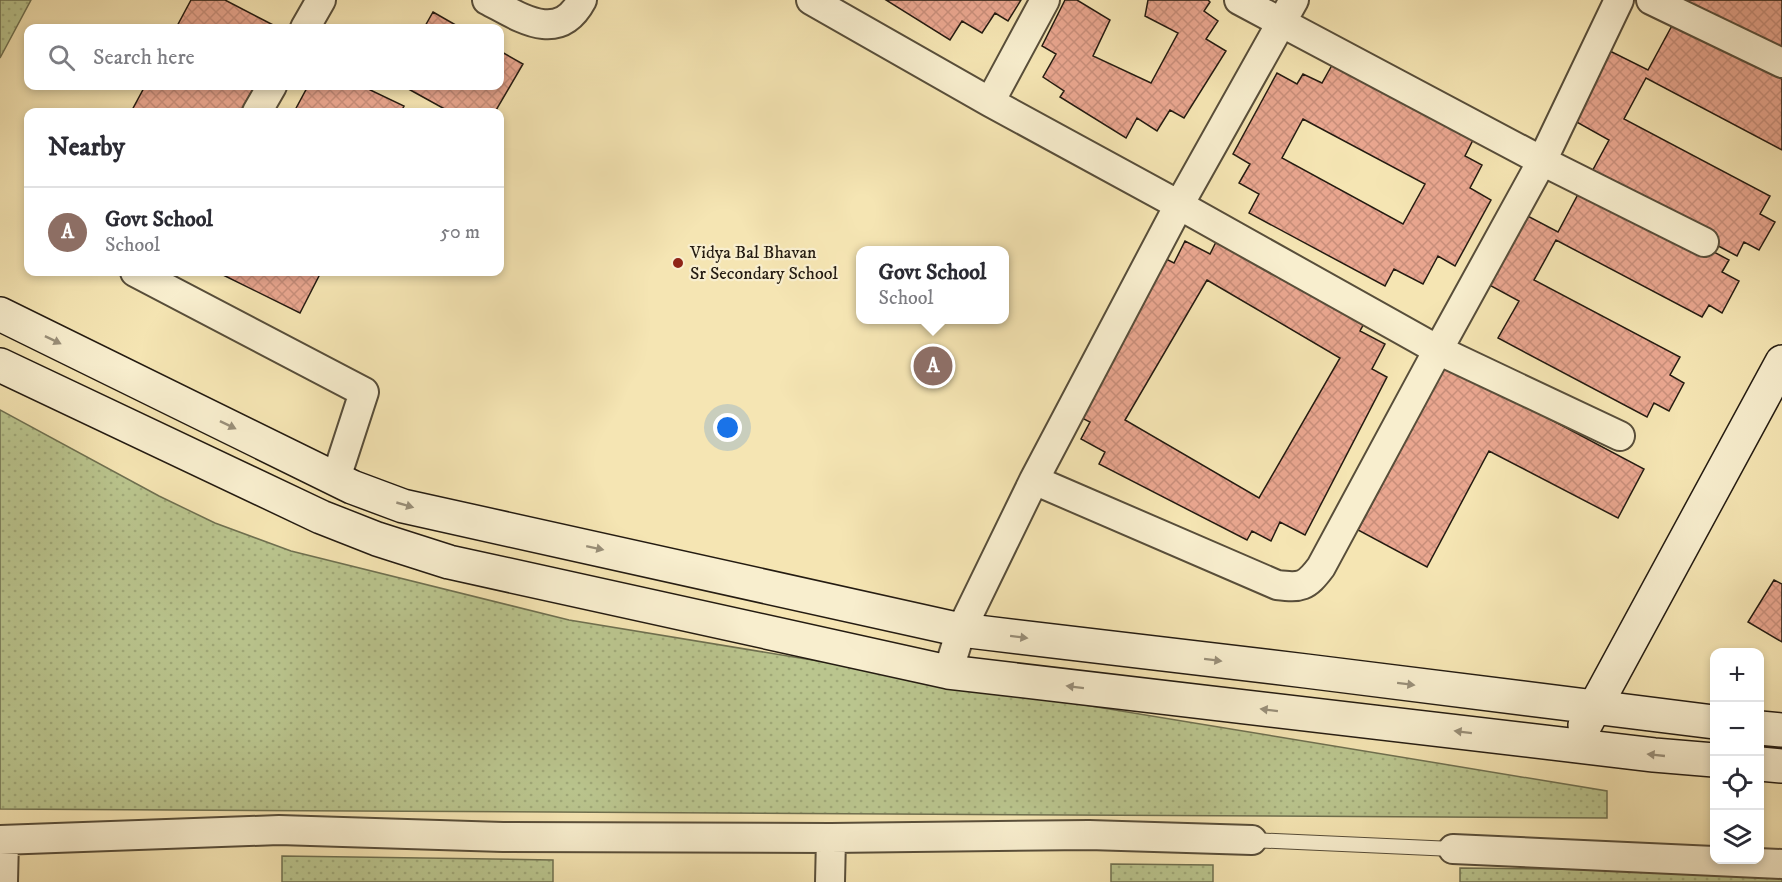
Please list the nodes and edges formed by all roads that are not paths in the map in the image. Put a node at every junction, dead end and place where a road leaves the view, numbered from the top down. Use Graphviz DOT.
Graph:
graph roads {
  1 [pos="321,0"];
  2 [pos="487,0"];
  3 [pos="582,0"];
  4 [pos="811,0"];
  5 [pos="1045,0"];
  6 [pos="1239,0"];
  7 [pos="1619,0"];
  8 [pos="1651,0"];
  9 [pos="1287,11"];
  10 [pos="307,24"];
  11 [pos="1782,63"];
  12 [pos="270,90"];
  13 [pos="990,102"];
  14 [pos="259,108"];
  15 [pos="1542,161"];
  16 [pos="1179,205"];
  17 [pos="1704,242"];
  18 [pos="143,276"];
  19 [pos="0,314"];
  20 [pos="1438,350"];
  21 [pos="1782,362"];
  22 [pos="0,365"];
  23 [pos="1620,436"];
  24 [pos="336,478"];
  25 [pos="1034,480"];
  26 [pos="961,630"];
  27 [pos="948,672"];
  28 [pos="1595,708"];
  29 [pos="1710,722"];
  30 [pos="1764,728"];
  31 [pos="1782,730"];
  32 [pos="1575,746"];
  33 [pos="1710,760"];
  34 [pos="1764,764"];
  35 [pos="1782,766"];
  36 [pos="831,838"];
  37 [pos="2,840"];
  38 [pos="1252,840"];
  39 [pos="1453,849"];
  40 [pos="1782,864"];
  41 [pos="3,882"];
  42 [pos="830,882"];
  1 -- 10 [label="street"];
  2 -- 3 [label="street"];
  4 -- 13 [label="street"];
  5 -- 13 [label="street"];
  6 -- 9 [label="street"];
  7 -- 15 [label="street"];
  8 -- 11 [label="street"];
  9 -- 15 [label="street"];
  9 -- 16 [label="street"];
  12 -- 14 [label="street"];
  13 -- 16 [label="street"];
  15 -- 17 [label="street"];
  15 -- 20 [label="street"];
  16 -- 20 [label="street"];
  16 -- 25 [label="street"];
  18 -- 24 [label="street"];
  19 -- 24 [label="street, one-way"];
  20 -- 23 [label="street"];
  20 -- 25 [label="street"];
  21 -- 28 [label="street"];
  22 -- 27 [label="street"];
  24 -- 26 [label="street, one-way"];
  25 -- 26 [label="street"];
  26 -- 27 [label="street"];
  26 -- 28 [label="street, one-way"];
  32 -- 27 [label="street, one-way"];
  28 -- 29 [label="street"];
  28 -- 32 [label="street"];
  30 -- 31 [label="street"];
  33 -- 32 [label="street, one-way"];
  34 -- 35 [label="street"];
  36 -- 37 [label="street"];
  36 -- 38 [label="street"];
  36 -- 42 [label="street"];
  37 -- 41 [label="street"];
  38 -- 39 [label="lane"];
  39 -- 40 [label="street"];
}
